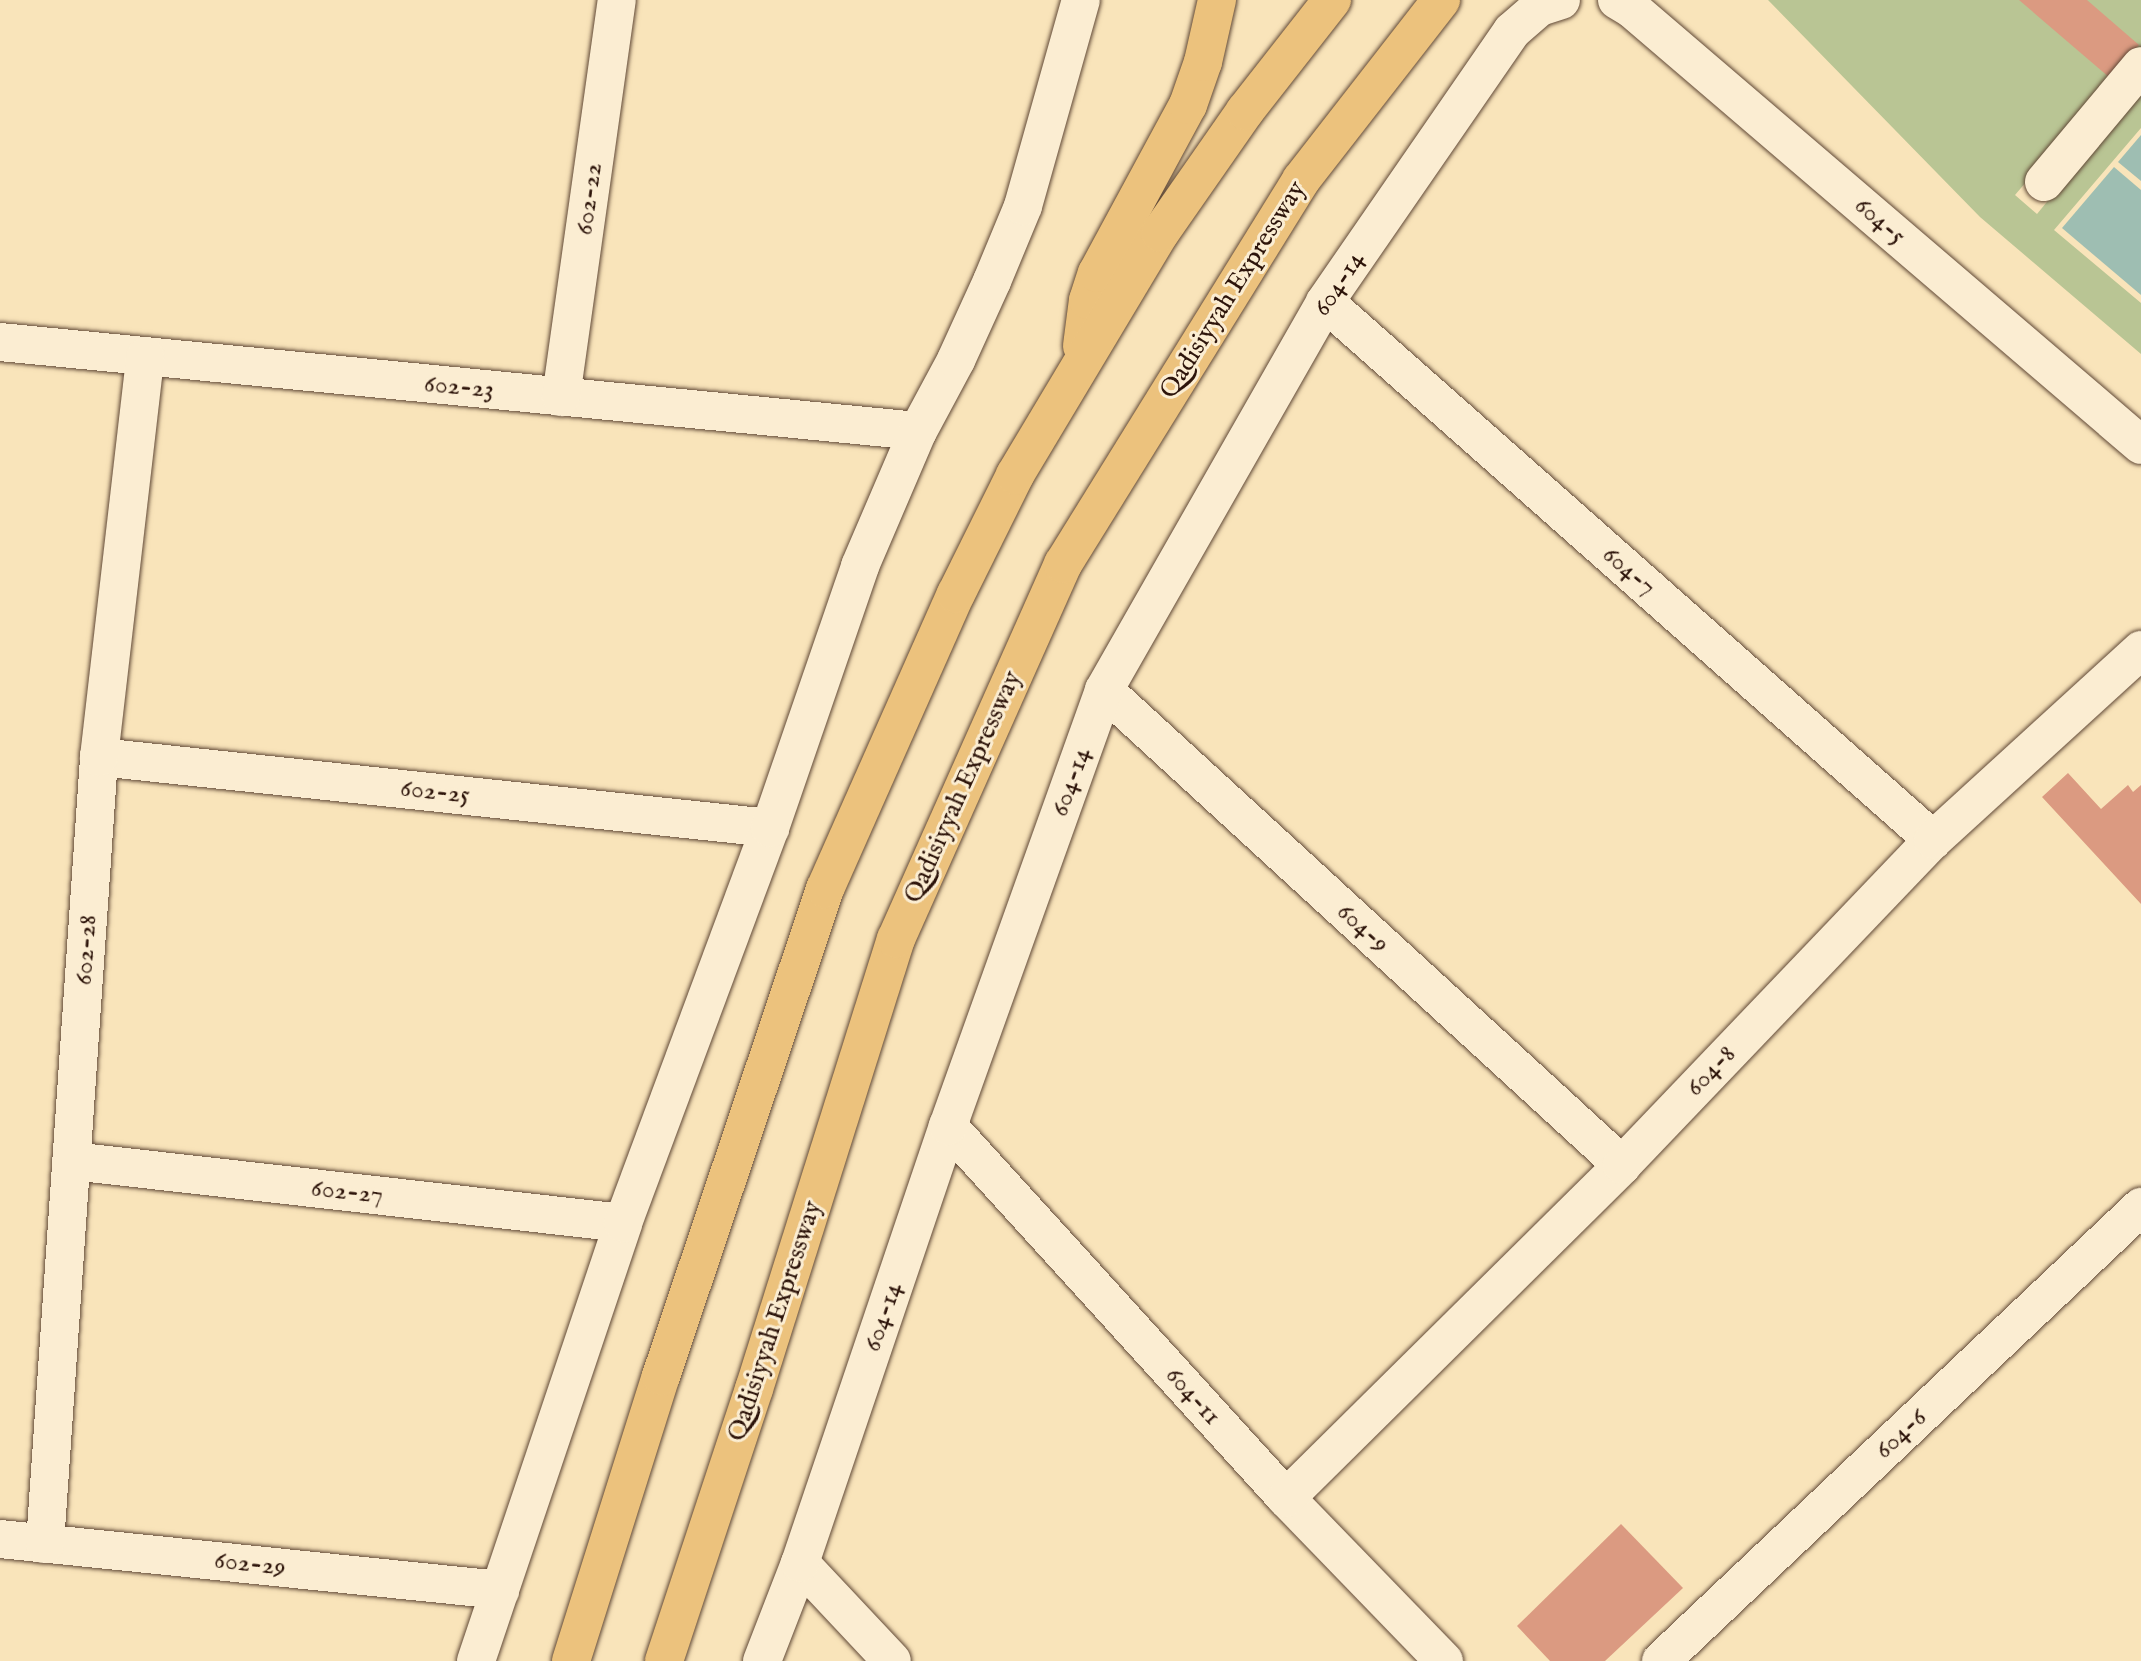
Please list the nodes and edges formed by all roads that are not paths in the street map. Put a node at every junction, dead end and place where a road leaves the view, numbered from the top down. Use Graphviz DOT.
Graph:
graph roads {
  1 [pos="617,0"];
  2 [pos="1081,0"];
  3 [pos="1217,0"];
  4 [pos="1332,0"];
  5 [pos="1441,0"];
  6 [pos="1561,0"];
  7 [pos="1617,0"];
  8 [pos="2141,66"];
  9 [pos="2043,182"];
  10 [pos="1325,303"];
  11 [pos="0,342"];
  12 [pos="145,357"];
  13 [pos="1082,358"];
  14 [pos="561,397"];
  15 [pos="918,431"];
  16 [pos="2141,445"];
  17 [pos="2141,650"];
  18 [pos="1104,690"];
  19 [pos="99,757"];
  20 [pos="770,828"];
  21 [pos="1933,840"];
  22 [pos="948,1126"];
  23 [pos="72,1161"];
  24 [pos="1622,1165"];
  25 [pos="2141,1207"];
  26 [pos="623,1223"];
  27 [pos="1286,1497"];
  28 [pos="0,1539"];
  29 [pos="45,1544"];
  30 [pos="800,1563"];
  31 [pos="500,1590"];
  32 [pos="476,1661"];
  33 [pos="571,1661"];
  34 [pos="664,1661"];
  35 [pos="762,1661"];
  36 [pos="892,1661"];
  37 [pos="1444,1661"];
  38 [pos="1661,1661"];
  1 -- 14 [label="street, 602-22"];
  2 -- 15 [label="street"];
  3 -- 13 [label="highway"];
  4 -- 13 [label="highway"];
  5 -- 34 [label="highway, Qadisiyyah Expressway"];
  6 -- 10 [label="street, 604-14"];
  7 -- 16 [label="street, 604-5"];
  8 -- 9 [label="street"];
  10 -- 18 [label="street, 604-14"];
  10 -- 21 [label="street, 604-7"];
  11 -- 12 [label="street, 602-23"];
  12 -- 14 [label="street, 602-23"];
  12 -- 19 [label="street, 602-28"];
  13 -- 33 [label="highway"];
  14 -- 15 [label="street, 602-23"];
  15 -- 20 [label="street"];
  17 -- 21 [label="street, 604-8"];
  18 -- 22 [label="street, 604-14"];
  18 -- 24 [label="street, 604-9"];
  19 -- 20 [label="street, 602-25"];
  19 -- 23 [label="street, 602-28"];
  20 -- 26 [label="street"];
  21 -- 24 [label="street, 604-8"];
  22 -- 27 [label="street, 604-11"];
  22 -- 30 [label="street, 604-14"];
  23 -- 26 [label="street, 602-27"];
  23 -- 29 [label="street, 602-28"];
  24 -- 27 [label="street, 604-8"];
  25 -- 38 [label="street, 604-6"];
  26 -- 31 [label="street"];
  27 -- 37 [label="street, 604-11"];
  28 -- 29 [label="street, 602-29"];
  29 -- 31 [label="street, 602-29"];
  30 -- 35 [label="street, 604-14"];
  30 -- 36 [label="street"];
  31 -- 32 [label="street"];
}
